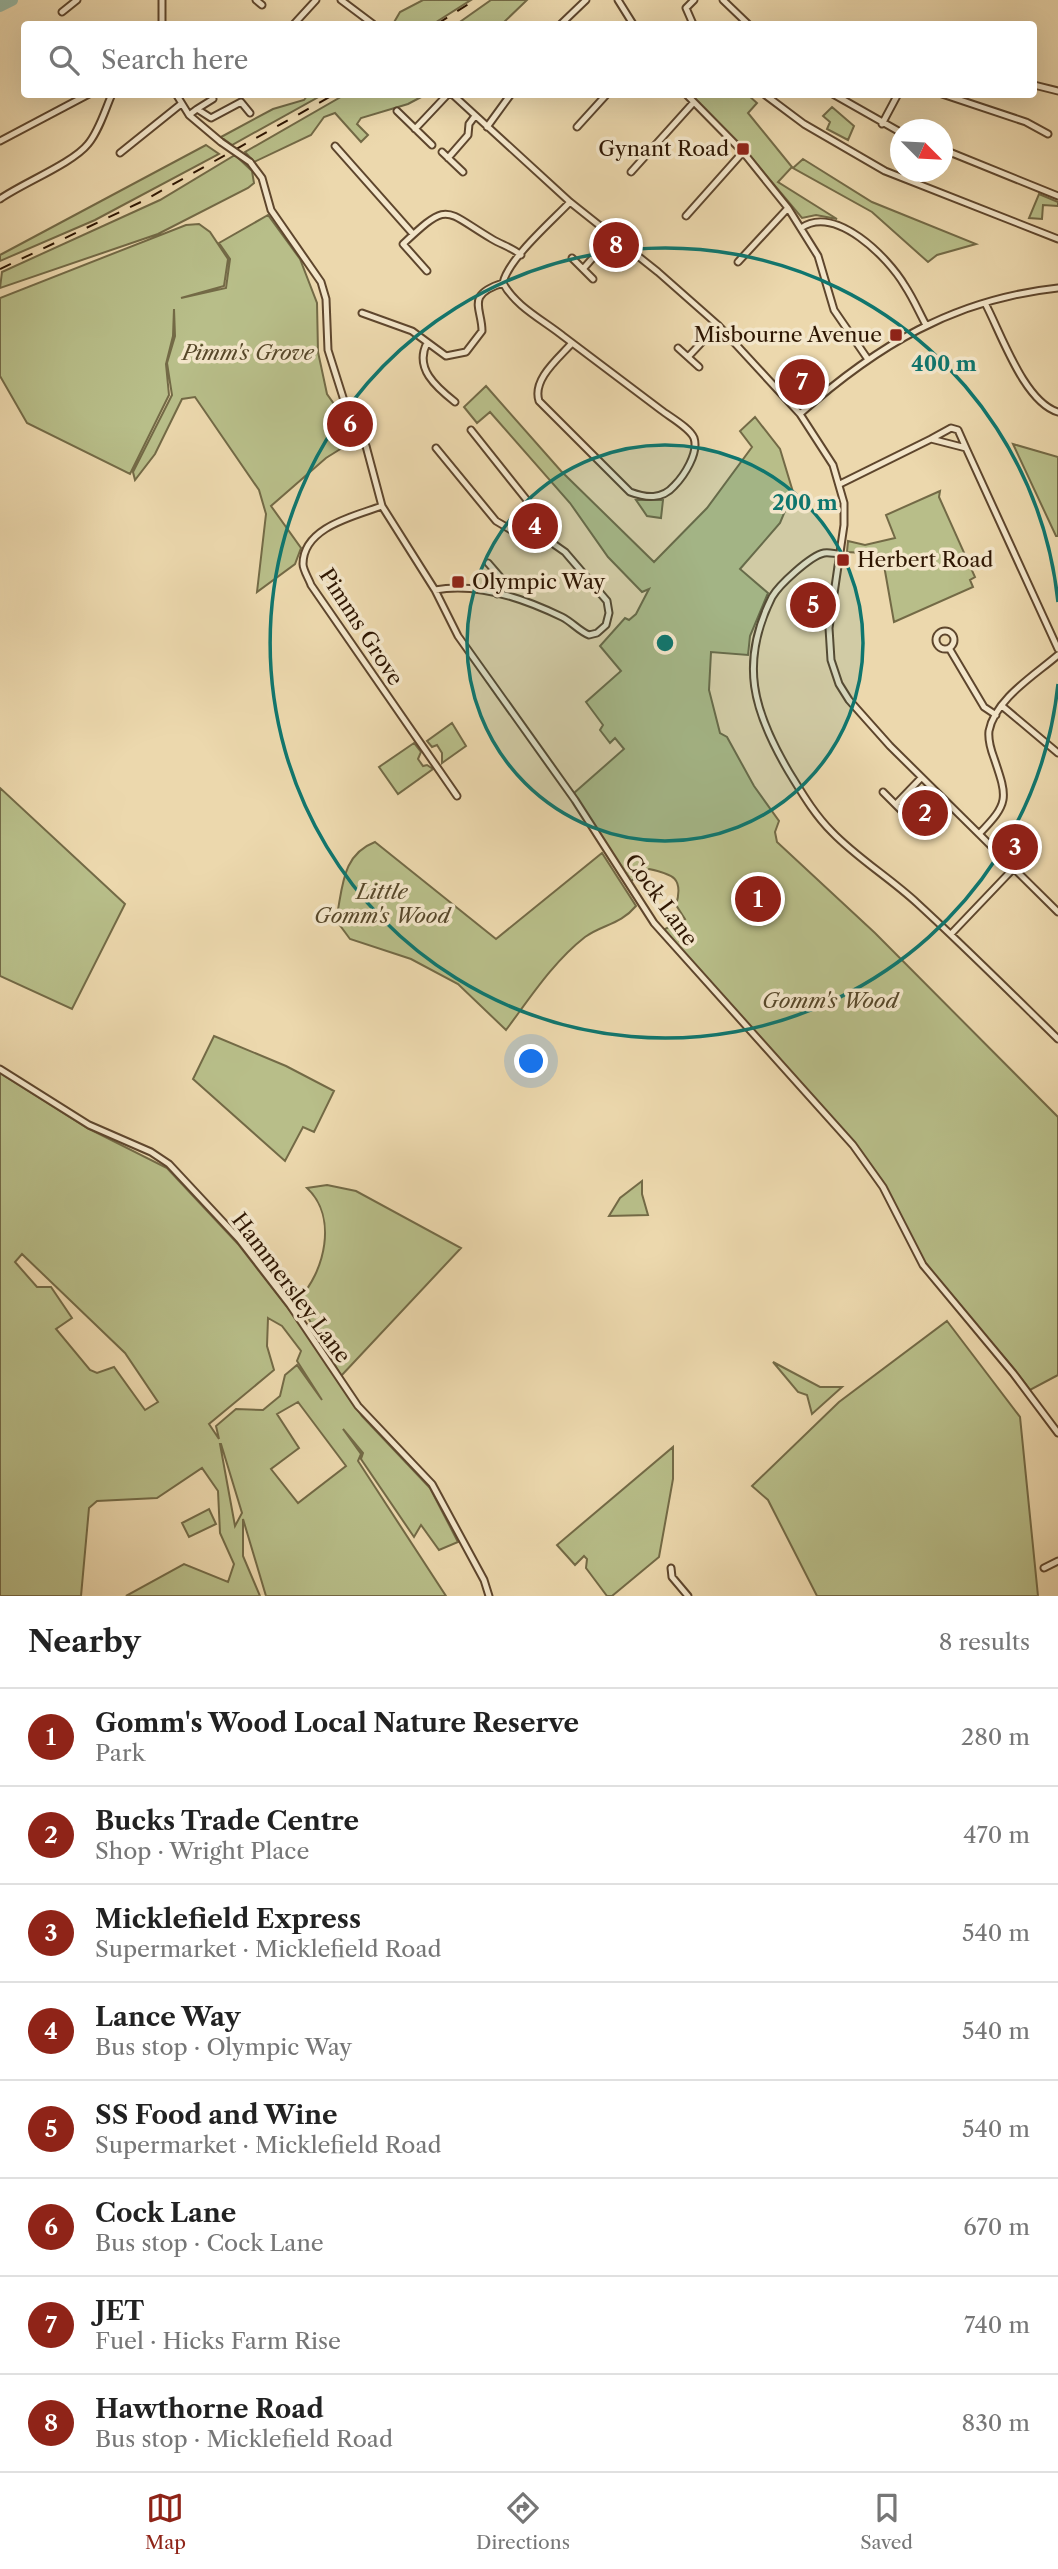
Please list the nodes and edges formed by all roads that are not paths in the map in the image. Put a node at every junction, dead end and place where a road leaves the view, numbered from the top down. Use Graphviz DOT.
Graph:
graph roads {
  1 [pos="77,0"];
  2 [pos="162,0"];
  3 [pos="256,0"];
  4 [pos="316,0"];
  5 [pos="341,0"];
  6 [pos="354,0"];
  7 [pos="586,0"];
  8 [pos="618,0"];
  9 [pos="694,0"];
  10 [pos="723,0"];
  11 [pos="262,5"];
  12 [pos="348,6"];
  13 [pos="62,12"];
  14 [pos="162,21"];
  15 [pos="297,21"];
  16 [pos="369,21"];
  17 [pos="564,21"];
  18 [pos="631,21"];
  19 [pos="692,21"];
  20 [pos="745,21"];
  21 [pos="1037,86"];
  22 [pos="1058,91"];
  23 [pos="81,98"];
  24 [pos="110,98"];
  25 [pos="178,98"];
  26 [pos="446,98"];
  27 [pos="455,98"];
  28 [pos="509,98"];
  29 [pos="603,98"];
  30 [pos="690,98"];
  31 [pos="769,98"];
  32 [pos="839,98"];
  33 [pos="896,98"];
  34 [pos="954,98"];
  35 [pos="213,99"];
  36 [pos="694,102"];
  37 [pos="181,104"];
  38 [pos="197,109"];
  39 [pos="397,111"];
  40 [pos="250,113"];
  41 [pos="189,114"];
  42 [pos="475,116"];
  43 [pos="881,124"];
  44 [pos="487,127"];
  45 [pos="577,127"];
  46 [pos="890,128"];
  47 [pos="415,129"];
  48 [pos="1048,134"];
  49 [pos="0,141"];
  50 [pos="432,145"];
  51 [pos="335,146"];
  52 [pos="442,152"];
  53 [pos="743,152"];
  54 [pos="120,153"];
  55 [pos="953,153"];
  56 [pos="448,158"];
  57 [pos="463,172"];
  58 [pos="631,172"];
  59 [pos="1058,196"];
  60 [pos="0,199"];
  61 [pos="570,202"];
  62 [pos="788,208"];
  63 [pos="686,216"];
  64 [pos="801,228"];
  65 [pos="413,234"];
  66 [pos="612,236"];
  67 [pos="1058,239"];
  68 [pos="521,255"];
  69 [pos="572,258"];
  70 [pos="738,262"];
  71 [pos="583,269"];
  72 [pos="427,271"];
  73 [pos="593,279"];
  74 [pos="503,283"];
  75 [pos="1058,288"];
  76 [pos="985,303"];
  77 [pos="362,313"];
  78 [pos="718,325"];
  79 [pos="926,325"];
  80 [pos="427,343"];
  81 [pos="572,343"];
  82 [pos="678,348"];
  83 [pos="688,356"];
  84 [pos="867,358"];
  85 [pos="699,368"];
  86 [pos="455,402"];
  87 [pos="1058,412"];
  88 [pos="800,414"];
  89 [pos="471,430"];
  90 [pos="931,439"];
  91 [pos="436,448"];
  92 [pos="966,448"];
  93 [pos="840,484"];
  94 [pos="382,506"];
  95 [pos="553,542"];
  96 [pos="840,554"];
  97 [pos="488,563"];
  98 [pos="435,590"];
  99 [pos="498,594"];
  100 [pos="949,648"];
  101 [pos="1058,649"];
  102 [pos="1058,655"];
  103 [pos="1002,706"];
  104 [pos="996,715"];
  105 [pos="1058,753"];
  106 [pos="921,778"];
  107 [pos="883,792"];
  108 [pos="457,796"];
  109 [pos="896,804"];
  110 [pos="907,816"];
  111 [pos="978,834"];
  112 [pos="1013,869"];
  113 [pos="1058,912"];
  114 [pos="951,934"];
  115 [pos="1058,1039"];
  116 [pos="0,1069"];
  117 [pos="1058,1433"];
  118 [pos="1058,1561"];
  119 [pos="671,1568"];
  120 [pos="1044,1568"];
  121 [pos="489,1596"];
  122 [pos="688,1596"];
  1 -- 13 [label="street"];
  2 -- 14 [label="street"];
  3 -- 11 [label="street"];
  4 -- 15 [label="street"];
  5 -- 12 [label="street"];
  6 -- 12 [label="street"];
  7 -- 17 [label="street"];
  8 -- 18 [label="street"];
  9 -- 19 [label="street"];
  10 -- 20 [label="street"];
  12 -- 16 [label="street"];
  21 -- 22 [label="street"];
  23 -- 49 [label="street"];
  24 -- 60 [label="street"];
  25 -- 37 [label="street, Cock Lane"];
  26 -- 47 [label="street"];
  27 -- 42 [label="street"];
  28 -- 44 [label="street"];
  29 -- 45 [label="street"];
  30 -- 36 [label="street"];
  31 -- 67 [label="street"];
  32 -- 43 [label="street"];
  33 -- 43 [label="street"];
  34 -- 48 [label="street"];
  35 -- 38 [label="street"];
  36 -- 53 [label="street"];
  36 -- 58 [label="street"];
  37 -- 41 [label="street, Cock Lane"];
  37 -- 54 [label="street"];
  38 -- 40 [label="street"];
  38 -- 41 [label="street"];
  39 -- 47 [label="street"];
  41 -- 94 [label="street, Cock Lane, bridge"];
  42 -- 44 [label="street"];
  42 -- 56 [label="street"];
  43 -- 46 [label="street"];
  44 -- 61 [label="street"];
  47 -- 50 [label="street"];
  51 -- 65 [label="street"];
  52 -- 56 [label="street"];
  53 -- 62 [label="street"];
  53 -- 63 [label="street"];
  55 -- 59 [label="street"];
  56 -- 57 [label="street"];
  61 -- 66 [label="street"];
  61 -- 68 [label="street"];
  62 -- 64 [label="street"];
  62 -- 70 [label="street"];
  64 -- 79 [label="street"];
  64 -- 84 [label="street"];
  65 -- 68 [label="street"];
  65 -- 72 [label="street"];
  66 -- 71 [label="street"];
  66 -- 78 [label="street"];
  68 -- 74 [label="street"];
  69 -- 71 [label="street"];
  71 -- 73 [label="street"];
  74 -- 80 [label="street"];
  74 -- 81 [label="street"];
  75 -- 76 [label="street"];
  76 -- 79 [label="street"];
  76 -- 87 [label="street"];
  77 -- 80 [label="street"];
  78 -- 83 [label="street"];
  78 -- 88 [label="street"];
  79 -- 84 [label="street"];
  80 -- 86 [label="street"];
  81 -- 81 [label="street"];
  82 -- 83 [label="street"];
  83 -- 85 [label="street"];
  84 -- 88 [label="street"];
  88 -- 93 [label="street"];
  89 -- 95 [label="street"];
  90 -- 92 [label="street"];
  90 -- 92 [label="street"];
  90 -- 93 [label="street"];
  91 -- 95 [label="street"];
  92 -- 101 [label="street"];
  93 -- 96 [label="street"];
  94 -- 98 [label="street, Cock Lane"];
  94 -- 108 [label="street, Pimms Grove"];
  95 -- 99 [label="street"];
  96 -- 106 [label="street"];
  96 -- 114 [label="street"];
  97 -- 99 [label="street"];
  98 -- 99 [label="street"];
  98 -- 117 [label="street, Cock Lane"];
  100 -- 104 [label="street"];
  102 -- 103 [label="street"];
  103 -- 104 [label="street"];
  103 -- 105 [label="street"];
  104 -- 111 [label="street"];
  106 -- 109 [label="street"];
  106 -- 111 [label="street"];
  107 -- 109 [label="street"];
  109 -- 110 [label="street"];
  111 -- 112 [label="street"];
  112 -- 113 [label="street"];
  112 -- 114 [label="street"];
  114 -- 115 [label="street"];
  116 -- 121 [label="street, Hammersley Lane"];
  118 -- 120 [label="street"];
  119 -- 122 [label="street"];
}
